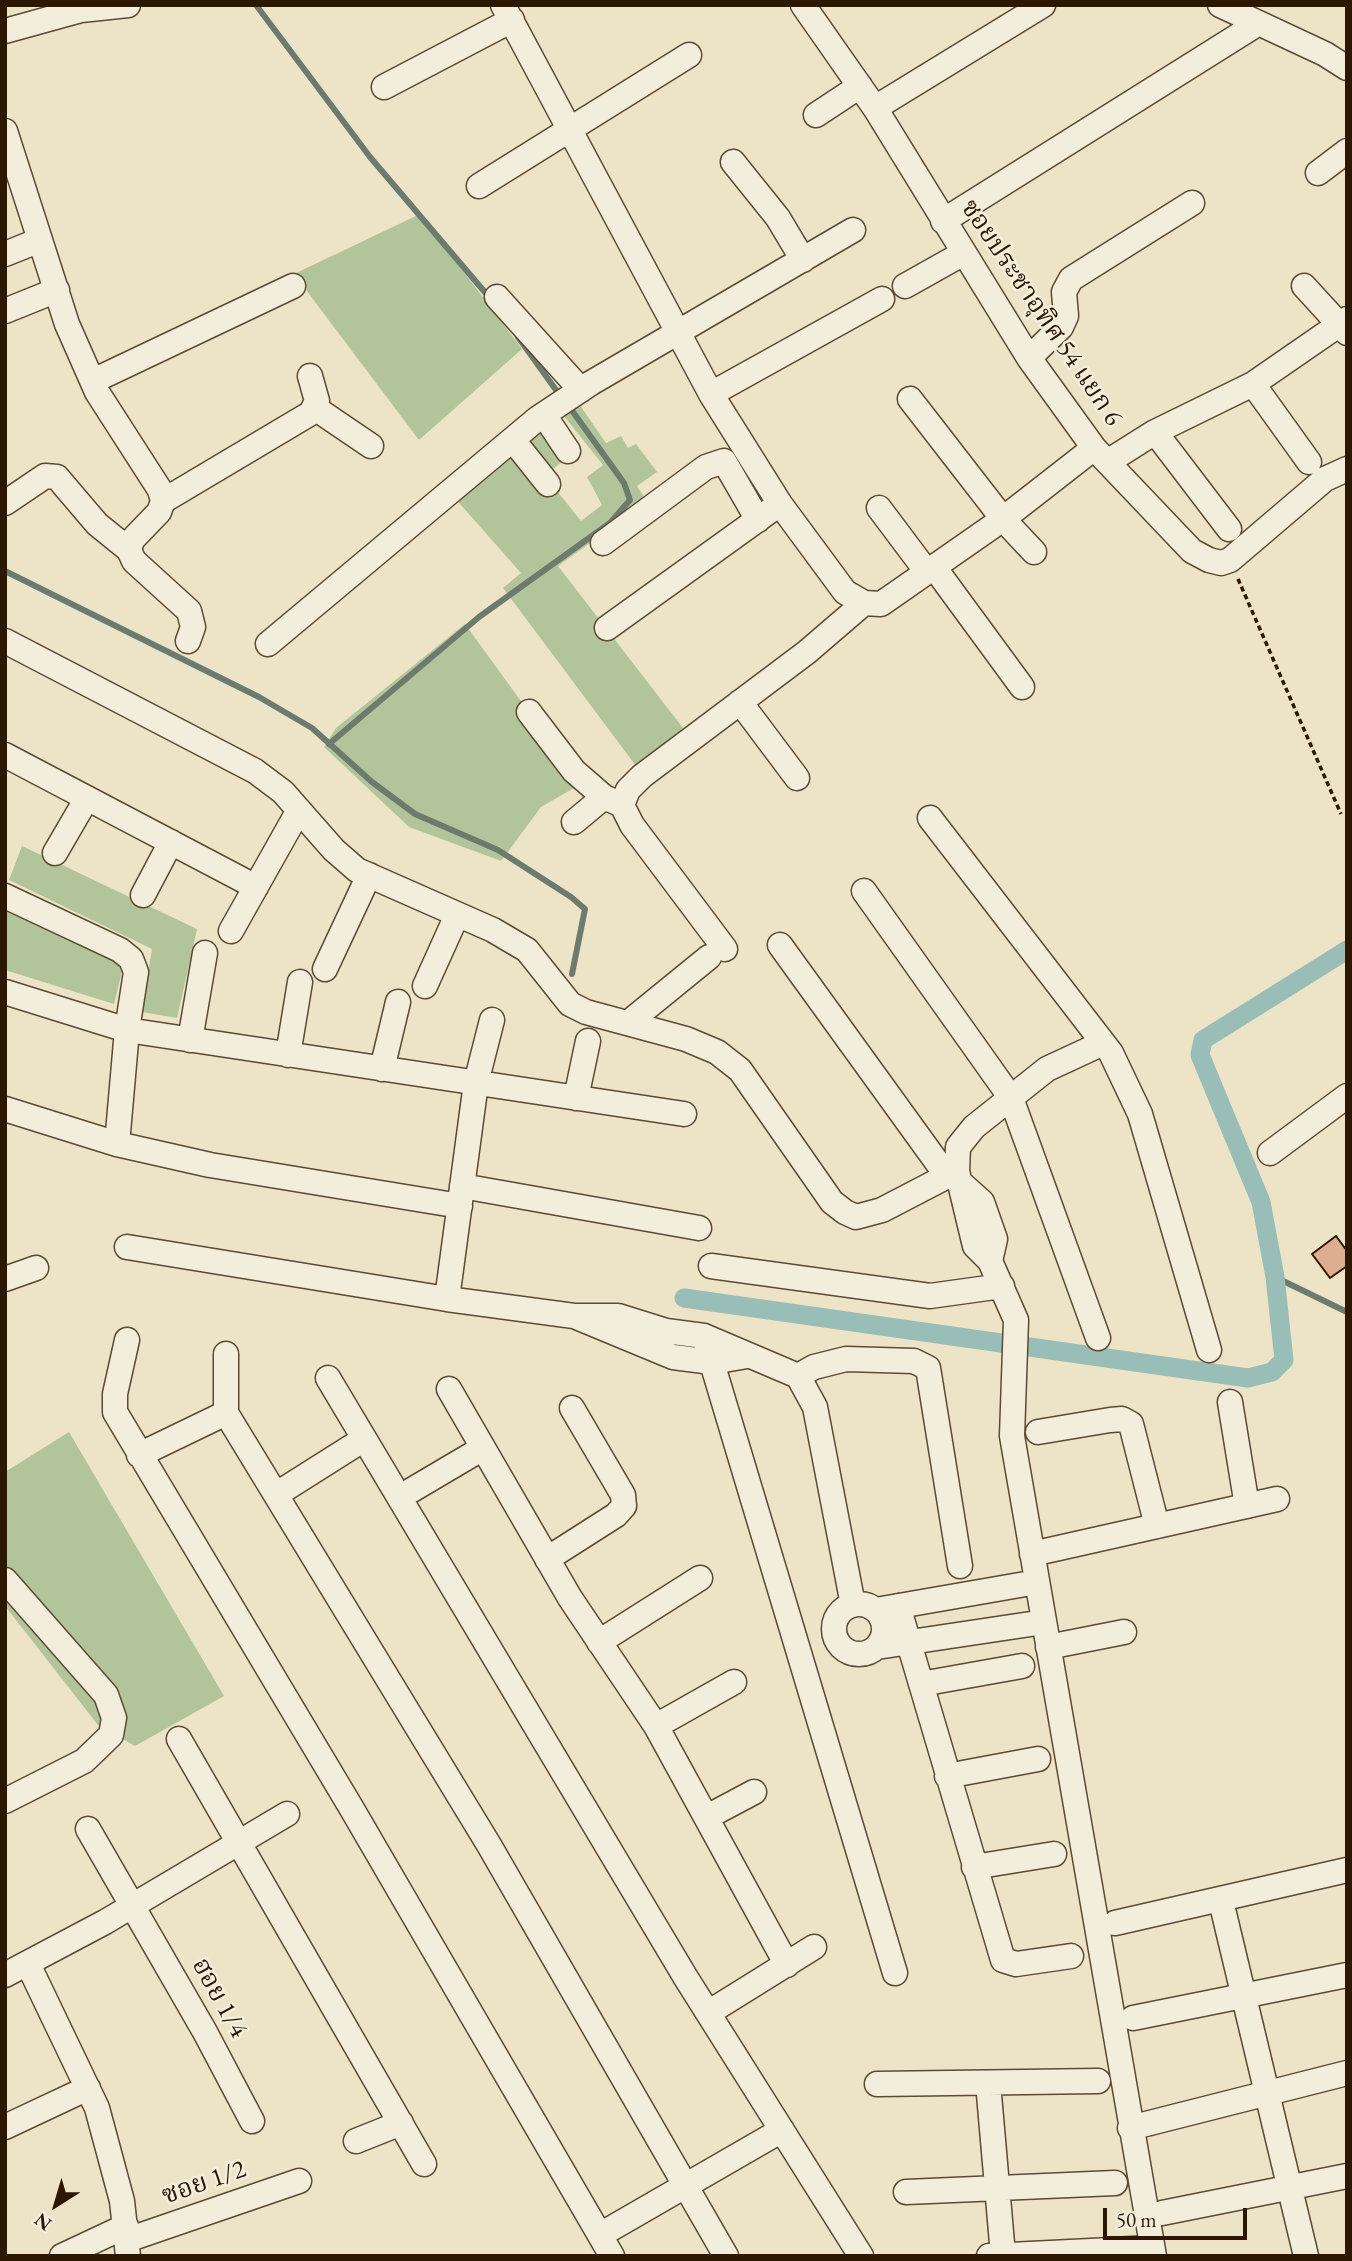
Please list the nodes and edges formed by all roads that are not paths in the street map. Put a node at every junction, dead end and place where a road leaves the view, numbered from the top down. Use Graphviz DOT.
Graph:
graph roads {
  1 [pos="128,5"];
  2 [pos="1043,5"];
  3 [pos="1220,5"];
  4 [pos="805,6"];
  5 [pos="508,12"];
  6 [pos="1257,24"];
  7 [pos="5,31"];
  8 [pos="689,55"];
  9 [pos="1347,68"];
  10 [pos="860,86"];
  11 [pos="384,87"];
  12 [pos="875,108"];
  13 [pos="816,115"];
  14 [pos="568,129"];
  15 [pos="5,131"];
  16 [pos="1347,151"];
  17 [pos="733,162"];
  18 [pos="1318,173"];
  19 [pos="13,178"];
  20 [pos="479,186"];
  21 [pos="1192,203"];
  22 [pos="943,221"];
  23 [pos="853,230"];
  24 [pos="40,240"];
  25 [pos="5,254"];
  26 [pos="962,254"];
  27 [pos="803,260"];
  28 [pos="293,286"];
  29 [pos="905,286"];
  30 [pos="1304,286"];
  31 [pos="57,290"];
  32 [pos="497,297"];
  33 [pos="882,299"];
  34 [pos="5,311"];
  35 [pos="1345,325"];
  36 [pos="678,332"];
  37 [pos="1029,358"];
  38 [pos="310,376"];
  39 [pos="93,381"];
  40 [pos="1253,384"];
  41 [pos="577,392"];
  42 [pos="712,394"];
  43 [pos="910,399"];
  44 [pos="315,408"];
  45 [pos="548,412"];
  46 [pos="1155,432"];
  47 [pos="513,440"];
  48 [pos="371,446"];
  49 [pos="568,451"];
  50 [pos="1101,454"];
  51 [pos="1309,462"];
  52 [pos="1347,469"];
  53 [pos="548,484"];
  54 [pos="163,501"];
  55 [pos="5,503"];
  56 [pos="780,504"];
  57 [pos="879,508"];
  58 [pos="1003,519"];
  59 [pos="758,520"];
  60 [pos="1229,529"];
  61 [pos="603,543"];
  62 [pos="129,550"];
  63 [pos="1034,552"];
  64 [pos="930,570"];
  65 [pos="864,603"];
  66 [pos="607,628"];
  67 [pos="5,641"];
  68 [pos="188,641"];
  69 [pos="268,644"];
  70 [pos="1022,687"];
  71 [pos="740,702"];
  72 [pos="529,712"];
  73 [pos="5,755"];
  74 [pos="797,778"];
  75 [pos="87,799"];
  76 [pos="613,801"];
  77 [pos="299,810"];
  78 [pos="930,818"];
  79 [pos="574,822"];
  80 [pos="171,842"];
  81 [pos="55,853"];
  82 [pos="369,875"];
  83 [pos="256,887"];
  84 [pos="864,891"];
  85 [pos="143,895"];
  86 [pos="5,896"];
  87 [pos="457,915"];
  88 [pos="230,931"];
  89 [pos="780,945"];
  90 [pos="205,953"];
  91 [pos="325,969"];
  92 [pos="300,982"];
  93 [pos="425,986"];
  94 [pos="5,992"];
  95 [pos="398,1002"];
  96 [pos="492,1020"];
  97 [pos="628,1023"];
  98 [pos="127,1030"];
  99 [pos="190,1040"];
  100 [pos="588,1041"];
  101 [pos="1103,1043"];
  102 [pos="288,1055"];
  103 [pos="382,1069"];
  104 [pos="476,1083"];
  105 [pos="1347,1096"];
  106 [pos="576,1098"];
  107 [pos="1011,1098"];
  108 [pos="5,1109"];
  109 [pos="684,1114"];
  110 [pos="117,1144"];
  111 [pos="1270,1153"];
  112 [pos="955,1177"];
  113 [pos="461,1196"];
  114 [pos="699,1228"];
  115 [pos="127,1248"];
  116 [pos="711,1266"];
  117 [pos="36,1268"];
  118 [pos="5,1279"];
  119 [pos="1002,1286"];
  120 [pos="447,1299"];
  121 [pos="574,1316"];
  122 [pos="704,1335"];
  123 [pos="1098,1338"];
  124 [pos="127,1340"];
  125 [pos="1209,1350"];
  126 [pos="226,1354"];
  127 [pos="747,1356"];
  128 [pos="712,1362"];
  129 [pos="798,1376"];
  130 [pos="328,1378"];
  131 [pos="449,1389"];
  132 [pos="1230,1402"];
  133 [pos="572,1408"];
  134 [pos="226,1413"];
  135 [pos="1038,1432"];
  136 [pos="364,1438"];
  137 [pos="483,1448"];
  138 [pos="139,1455"];
  139 [pos="276,1494"];
  140 [pos="400,1497"];
  141 [pos="1277,1499"];
  142 [pos="1247,1506"];
  143 [pos="1157,1526"];
  144 [pos="1032,1553"];
  145 [pos="547,1559"];
  146 [pos="960,1566"];
  147 [pos="700,1578"];
  148 [pos="5,1580"];
  149 [pos="1037,1582"];
  150 [pos="875,1607"];
  151 [pos="1044,1622"];
  152 [pos="1124,1632"];
  153 [pos="599,1642"];
  154 [pos="909,1643"];
  155 [pos="839,1644"];
  156 [pos="877,1647"];
  157 [pos="1048,1647"];
  158 [pos="798,1653"];
  159 [pos="1022,1666"];
  160 [pos="734,1682"];
  161 [pos="921,1684"];
  162 [pos="656,1726"];
  163 [pos="179,1739"];
  164 [pos="1038,1759"];
  165 [pos="947,1776"];
  166 [pos="754,1792"];
  167 [pos="5,1801"];
  168 [pos="287,1814"];
  169 [pos="707,1817"];
  170 [pos="88,1829"];
  171 [pos="240,1844"];
  172 [pos="1055,1854"];
  173 [pos="974,1867"];
  174 [pos="1347,1870"];
  175 [pos="1221,1901"];
  176 [pos="132,1906"];
  177 [pos="1115,1923"];
  178 [pos="814,1947"];
  179 [pos="1071,1956"];
  180 [pos="28,1964"];
  181 [pos="787,1965"];
  182 [pos="895,1973"];
  183 [pos="1347,1975"];
  184 [pos="5,1976"];
  185 [pos="1244,1997"];
  186 [pos="708,2013"];
  187 [pos="1133,2018"];
  188 [pos="1347,2073"];
  189 [pos="1098,2081"];
  190 [pos="877,2084"];
  191 [pos="988,2084"];
  192 [pos="88,2088"];
  193 [pos="1267,2094"];
  194 [pos="252,2121"];
  195 [pos="401,2123"];
  196 [pos="5,2127"];
  197 [pos="1130,2128"];
  198 [pos="782,2130"];
  199 [pos="356,2141"];
  200 [pos="424,2164"];
  201 [pos="1347,2176"];
  202 [pos="299,2181"];
  203 [pos="1115,2183"];
  204 [pos="685,2185"];
  205 [pos="1290,2189"];
  206 [pos="995,2190"];
  207 [pos="906,2192"];
  208 [pos="1162,2213"];
  209 [pos="127,2241"];
  210 [pos="606,2245"];
  211 [pos="1153,2252"];
  212 [pos="1003,2255"];
  213 [pos="62,2256"];
  214 [pos="726,2256"];
  215 [pos="861,2256"];
  216 [pos="988,2256"];
  217 [pos="1306,2256"];
  1 -- 7 [label="street"];
  2 -- 12 [label="street"];
  3 -- 6 [label="street"];
  4 -- 10 [label="street, ซอยประชาอุทิศ 54 แยก 6"];
  5 -- 11 [label="street"];
  5 -- 14 [label="street"];
  6 -- 9 [label="street"];
  6 -- 22 [label="street"];
  8 -- 14 [label="street"];
  10 -- 12 [label="street, ซอยประชาอุทิศ 54 แยก 6"];
  10 -- 13 [label="street"];
  12 -- 22 [label="street, ซอยประชาอุทิศ 54 แยก 6"];
  14 -- 20 [label="street"];
  14 -- 36 [label="street"];
  15 -- 19 [label="street"];
  16 -- 18 [label="street"];
  17 -- 27 [label="street"];
  19 -- 24 [label="street"];
  21 -- 37 [label="street"];
  22 -- 26 [label="street, ซอยประชาอุทิศ 54 แยก 6"];
  23 -- 27 [label="street"];
  24 -- 25 [label="street"];
  24 -- 31 [label="street"];
  26 -- 29 [label="street"];
  26 -- 37 [label="street, ซอยประชาอุทิศ 54 แยก 6"];
  27 -- 36 [label="street"];
  28 -- 39 [label="street"];
  30 -- 35 [label="street"];
  31 -- 34 [label="street"];
  31 -- 39 [label="street"];
  32 -- 41 [label="street"];
  33 -- 42 [label="street"];
  35 -- 40 [label="street"];
  36 -- 41 [label="street"];
  36 -- 42 [label="street"];
  37 -- 50 [label="street, ซอยประชาอุทิศ 54 แยก 6"];
  38 -- 44 [label="street"];
  39 -- 54 [label="street"];
  40 -- 46 [label="street"];
  40 -- 51 [label="street"];
  41 -- 45 [label="street"];
  42 -- 56 [label="street"];
  43 -- 58 [label="street"];
  44 -- 48 [label="street"];
  44 -- 54 [label="street"];
  45 -- 47 [label="street"];
  45 -- 49 [label="street"];
  46 -- 50 [label="street"];
  46 -- 60 [label="street"];
  47 -- 53 [label="street"];
  47 -- 69 [label="street"];
  50 -- 52 [label="street, ซอยประชาอุทิศ 54 แยก 6"];
  50 -- 58 [label="street"];
  54 -- 62 [label="street"];
  55 -- 62 [label="street"];
  56 -- 59 [label="street"];
  56 -- 65 [label="street"];
  57 -- 64 [label="street"];
  58 -- 63 [label="street"];
  58 -- 64 [label="street"];
  59 -- 61 [label="street"];
  59 -- 66 [label="street"];
  62 -- 68 [label="street"];
  64 -- 65 [label="street"];
  64 -- 70 [label="street"];
  65 -- 71 [label="street"];
  67 -- 77 [label="street"];
  71 -- 74 [label="street"];
  71 -- 76 [label="street"];
  72 -- 76 [label="street"];
  73 -- 75 [label="street"];
  75 -- 80 [label="street"];
  75 -- 81 [label="street"];
  76 -- 79 [label="street"];
  76 -- 97 [label="street"];
  77 -- 82 [label="street"];
  77 -- 83 [label="street"];
  78 -- 101 [label="street"];
  80 -- 83 [label="street"];
  80 -- 85 [label="street"];
  82 -- 87 [label="street"];
  82 -- 91 [label="street"];
  83 -- 88 [label="street"];
  84 -- 107 [label="street"];
  86 -- 98 [label="street"];
  87 -- 93 [label="street"];
  87 -- 97 [label="street"];
  89 -- 112 [label="street"];
  90 -- 99 [label="street"];
  92 -- 102 [label="street"];
  94 -- 98 [label="street"];
  95 -- 103 [label="street"];
  96 -- 104 [label="street"];
  97 -- 112 [label="street"];
  98 -- 99 [label="street"];
  98 -- 110 [label="street"];
  99 -- 102 [label="street"];
  100 -- 106 [label="street"];
  101 -- 107 [label="street"];
  101 -- 125 [label="street"];
  102 -- 103 [label="street"];
  103 -- 104 [label="street"];
  104 -- 106 [label="street"];
  104 -- 113 [label="street"];
  105 -- 111 [label="street"];
  106 -- 109 [label="street"];
  107 -- 112 [label="street"];
  107 -- 123 [label="street"];
  108 -- 110 [label="street"];
  110 -- 113 [label="street"];
  112 -- 119 [label="street"];
  113 -- 114 [label="street"];
  113 -- 120 [label="street"];
  115 -- 120 [label="street"];
  116 -- 119 [label="street"];
  117 -- 118 [label="street"];
  119 -- 144 [label="street"];
  120 -- 121 [label="street"];
  121 -- 122 [label="street"];
  121 -- 128 [label="street"];
  122 -- 127 [label="street"];
  122 -- 128 [label="street"];
  124 -- 138 [label="street"];
  126 -- 134 [label="street"];
  127 -- 128 [label="street"];
  127 -- 129 [label="street"];
  128 -- 158 [label="street"];
  129 -- 146 [label="street"];
  129 -- 150 [label="street"];
  130 -- 136 [label="street"];
  131 -- 137 [label="street"];
  132 -- 142 [label="street"];
  133 -- 145 [label="street"];
  134 -- 138 [label="street"];
  134 -- 139 [label="street"];
  135 -- 143 [label="street"];
  136 -- 139 [label="street"];
  136 -- 140 [label="street"];
  137 -- 140 [label="street"];
  137 -- 145 [label="street"];
  138 -- 210 [label="street"];
  139 -- 204 [label="street"];
  140 -- 186 [label="street"];
  141 -- 142 [label="street"];
  142 -- 143 [label="street"];
  143 -- 144 [label="street"];
  144 -- 149 [label="street"];
  145 -- 153 [label="street"];
  147 -- 153 [label="street"];
  148 -- 167 [label="street"];
  149 -- 150 [label="street"];
  149 -- 151 [label="street"];
  150 -- 154 [label="street"];
  150 -- 155 [label="street"];
  150 -- 156 [label="street"];
  151 -- 154 [label="street"];
  151 -- 157 [label="street"];
  152 -- 157 [label="street"];
  153 -- 162 [label="street"];
  154 -- 156 [label="street"];
  154 -- 161 [label="street"];
  155 -- 156 [label="street"];
  155 -- 158 [label="street"];
  157 -- 197 [label="street"];
  158 -- 182 [label="street"];
  159 -- 161 [label="street"];
  160 -- 162 [label="street"];
  161 -- 165 [label="street"];
  162 -- 169 [label="street"];
  163 -- 171 [label="street"];
  164 -- 165 [label="street"];
  165 -- 173 [label="street"];
  166 -- 169 [label="street"];
  168 -- 171 [label="street"];
  169 -- 181 [label="street"];
  170 -- 176 [label="street, ฮอย 1/4"];
  171 -- 176 [label="street"];
  171 -- 195 [label="street"];
  172 -- 173 [label="street"];
  173 -- 179 [label="street"];
  174 -- 175 [label="street"];
  175 -- 177 [label="street"];
  175 -- 185 [label="street"];
  176 -- 180 [label="street"];
  176 -- 194 [label="street, ฮอย 1/4"];
  178 -- 181 [label="street"];
  180 -- 184 [label="street"];
  180 -- 192 [label="street"];
  181 -- 186 [label="street"];
  183 -- 185 [label="street"];
  185 -- 187 [label="street"];
  185 -- 193 [label="street"];
  186 -- 198 [label="street"];
  188 -- 193 [label="street"];
  189 -- 191 [label="street"];
  190 -- 191 [label="street"];
  191 -- 206 [label="street"];
  192 -- 196 [label="street"];
  192 -- 209 [label="street"];
  193 -- 197 [label="street"];
  193 -- 205 [label="street"];
  195 -- 199 [label="street"];
  195 -- 200 [label="street"];
  197 -- 211 [label="street"];
  198 -- 204 [label="street"];
  198 -- 215 [label="street"];
  201 -- 205 [label="street"];
  202 -- 209 [label="street, ซอย 1/2"];
  203 -- 206 [label="street"];
  204 -- 210 [label="street"];
  204 -- 214 [label="street"];
  205 -- 208 [label="street"];
  205 -- 217 [label="street"];
  206 -- 207 [label="street"];
  206 -- 212 [label="street"];
  209 -- 213 [label="street, ซอย 1/2"];
  211 -- 212 [label="street"];
  212 -- 216 [label="street"];
}
